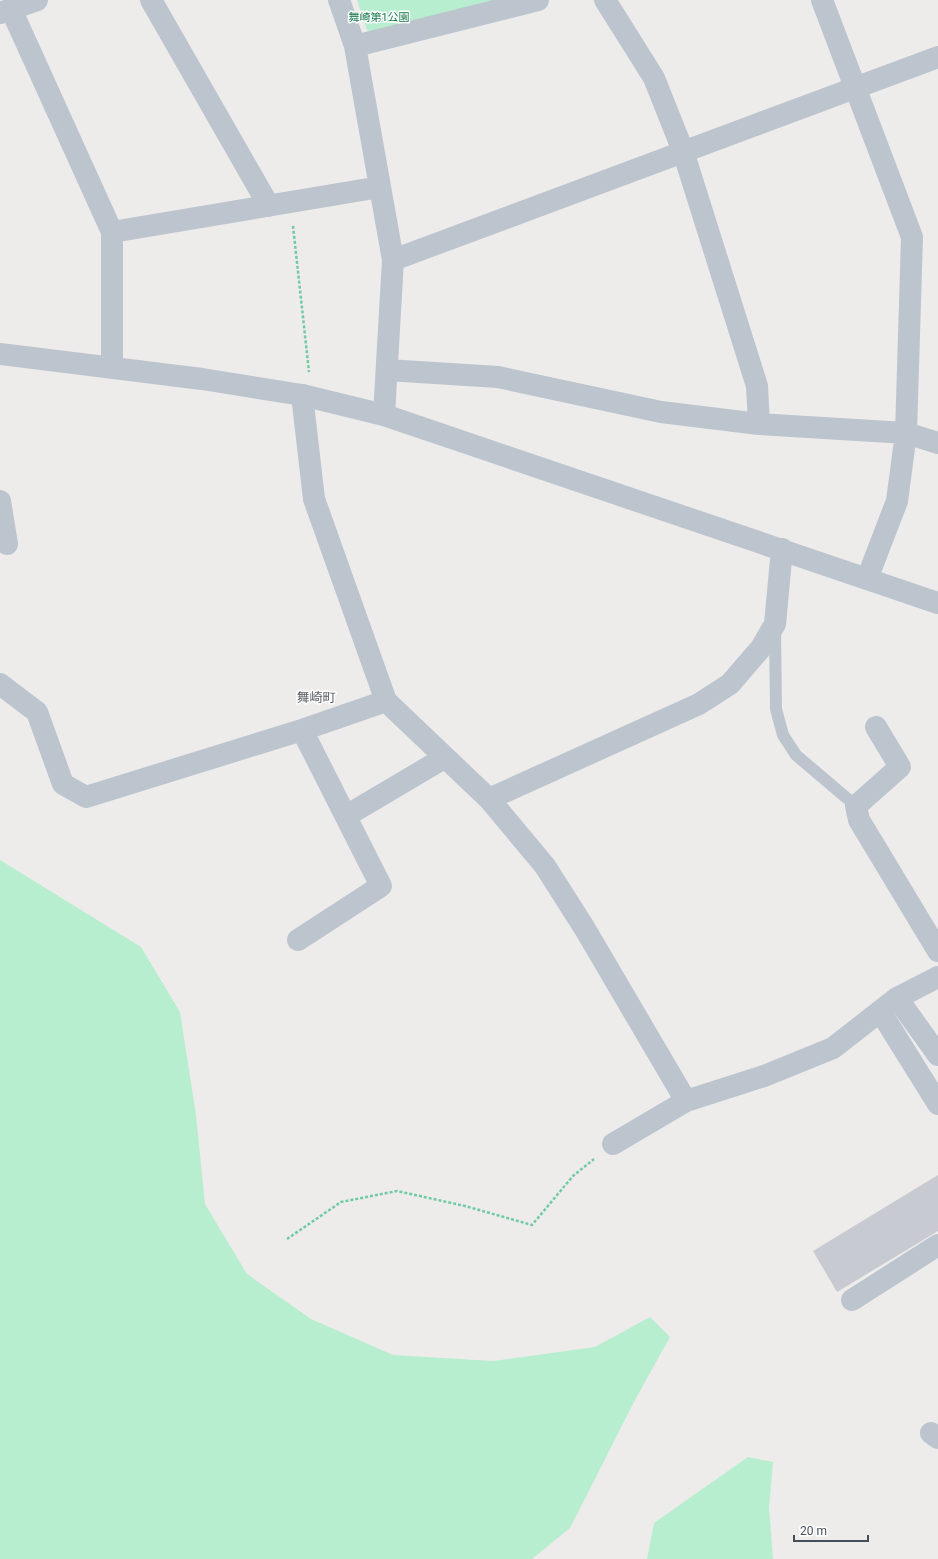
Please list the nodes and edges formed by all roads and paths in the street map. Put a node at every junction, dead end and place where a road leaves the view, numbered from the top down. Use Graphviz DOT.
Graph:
graph roads {
  1 [pos="37,0"];
  2 [pos="151,0"];
  3 [pos="339,0"];
  4 [pos="538,0"];
  5 [pos="605,0"];
  6 [pos="822,0"];
  7 [pos="5,11"];
  8 [pos="355,46"];
  9 [pos="938,57"];
  10 [pos="855,88"];
  11 [pos="683,151"];
  12 [pos="380,187"];
  13 [pos="290,202"];
  14 [pos="269,206"];
  15 [pos="112,232"];
  16 [pos="394,260"];
  17 [pos="0,354"];
  18 [pos="112,367"];
  19 [pos="386,370"];
  20 [pos="302,395"];
  21 [pos="384,415"];
  22 [pos="759,424"];
  23 [pos="906,433"];
  24 [pos="938,444"];
  25 [pos="0,501"];
  26 [pos="8,544"];
  27 [pos="782,549"];
  28 [pos="867,579"];
  29 [pos="938,603"];
  30 [pos="774,624"];
  31 [pos="0,684"];
  32 [pos="386,701"];
  33 [pos="876,727"];
  34 [pos="302,730"];
  35 [pos="444,758"];
  36 [pos="489,799"];
  37 [pos="856,806"];
  38 [pos="346,816"];
  39 [pos="298,940"];
  40 [pos="938,951"];
  41 [pos="938,977"];
  42 [pos="897,998"];
  43 [pos="880,1011"];
  44 [pos="938,1055"];
  45 [pos="686,1101"];
  46 [pos="938,1104"];
  47 [pos="614,1144"];
  48 [pos="287,1239"];
  49 [pos="938,1245"];
  50 [pos="852,1300"];
  1 -- 7 [label="street"];
  2 -- 14 [label="street"];
  3 -- 8 [label="street"];
  4 -- 8 [label="street"];
  5 -- 11 [label="street"];
  6 -- 10 [label="street"];
  7 -- 15 [label="street"];
  8 -- 12 [label="street"];
  9 -- 10 [label="street"];
  10 -- 11 [label="street"];
  10 -- 23 [label="street"];
  11 -- 16 [label="street"];
  11 -- 22 [label="street"];
  12 -- 13 [label="street"];
  12 -- 16 [label="street"];
  13 -- 14 [label="street"];
  13 -- 20 [label="path"];
  14 -- 15 [label="street"];
  15 -- 18 [label="street"];
  16 -- 19 [label="street"];
  17 -- 18 [label="street"];
  18 -- 20 [label="street"];
  19 -- 21 [label="street"];
  19 -- 22 [label="street"];
  20 -- 21 [label="street"];
  20 -- 32 [label="street"];
  21 -- 27 [label="street"];
  22 -- 23 [label="street"];
  23 -- 24 [label="street"];
  23 -- 28 [label="street"];
  25 -- 26 [label="street"];
  27 -- 28 [label="street"];
  27 -- 30 [label="street"];
  28 -- 29 [label="street"];
  30 -- 36 [label="street"];
  30 -- 37 [label="lane"];
  31 -- 34 [label="street"];
  32 -- 34 [label="street"];
  32 -- 35 [label="street"];
  33 -- 37 [label="street"];
  34 -- 38 [label="street"];
  35 -- 36 [label="street"];
  35 -- 38 [label="street"];
  36 -- 45 [label="street"];
  37 -- 40 [label="street"];
  38 -- 39 [label="street"];
  41 -- 42 [label="street"];
  42 -- 43 [label="street"];
  42 -- 44 [label="street"];
  43 -- 45 [label="street"];
  43 -- 46 [label="street"];
  45 -- 47 [label="street"];
  47 -- 48 [label="path"];
  49 -- 50 [label="street"];
}
